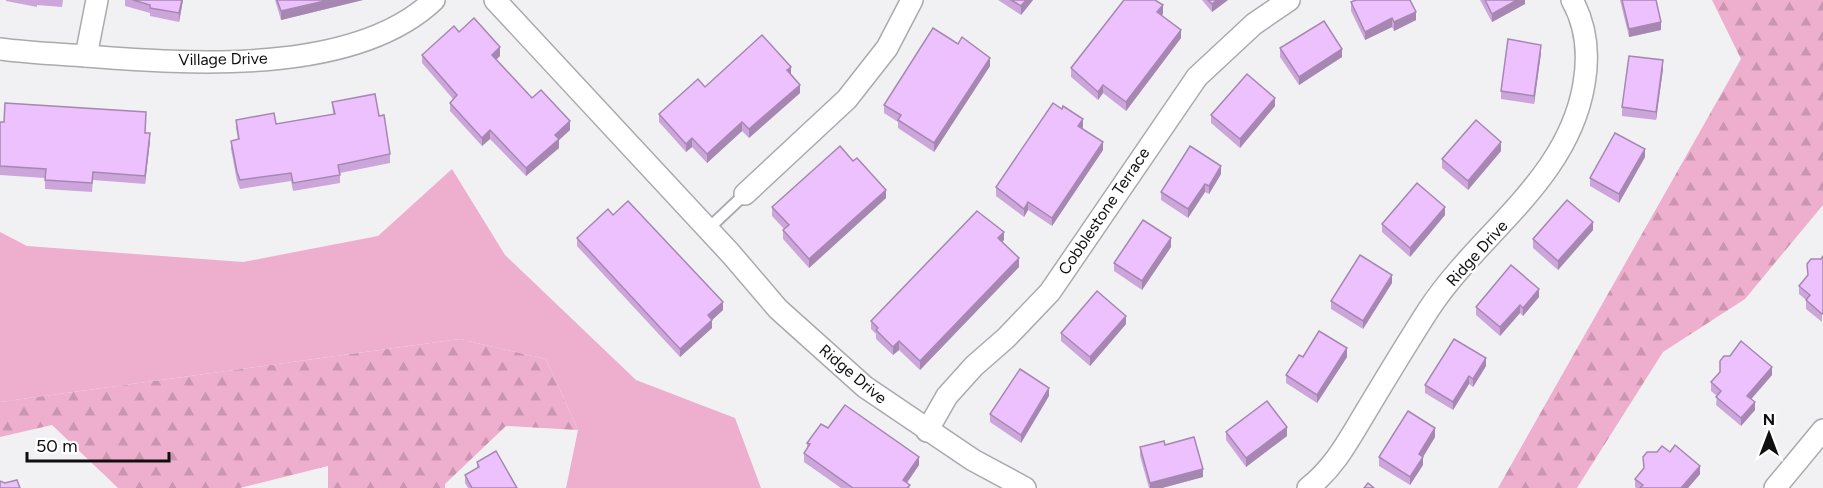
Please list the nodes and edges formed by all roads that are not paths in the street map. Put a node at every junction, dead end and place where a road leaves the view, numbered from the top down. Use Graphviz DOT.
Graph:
graph roads {
  1 [pos="97,0"];
  2 [pos="434,0"];
  3 [pos="495,0"];
  4 [pos="912,0"];
  5 [pos="1289,0"];
  6 [pos="1572,0"];
  7 [pos="0,49"];
  8 [pos="86,56"];
  9 [pos="745,194"];
  10 [pos="708,229"];
  11 [pos="1823,430"];
  12 [pos="927,431"];
  13 [pos="1781,486"];
  14 [pos="1025,488"];
  15 [pos="1308,488"];
  1 -- 8 [label="street"];
  2 -- 8 [label="street, Village Drive"];
  3 -- 10 [label="street, Ridge Drive"];
  4 -- 9 [label="street"];
  5 -- 12 [label="street, Cobblestone Terrace"];
  6 -- 15 [label="street, Ridge Drive"];
  7 -- 8 [label="street, Village Drive"];
  9 -- 10 [label="lane"];
  10 -- 12 [label="street, Ridge Drive"];
  11 -- 13 [label="street"];
  12 -- 14 [label="street, Ridge Drive"];
}
